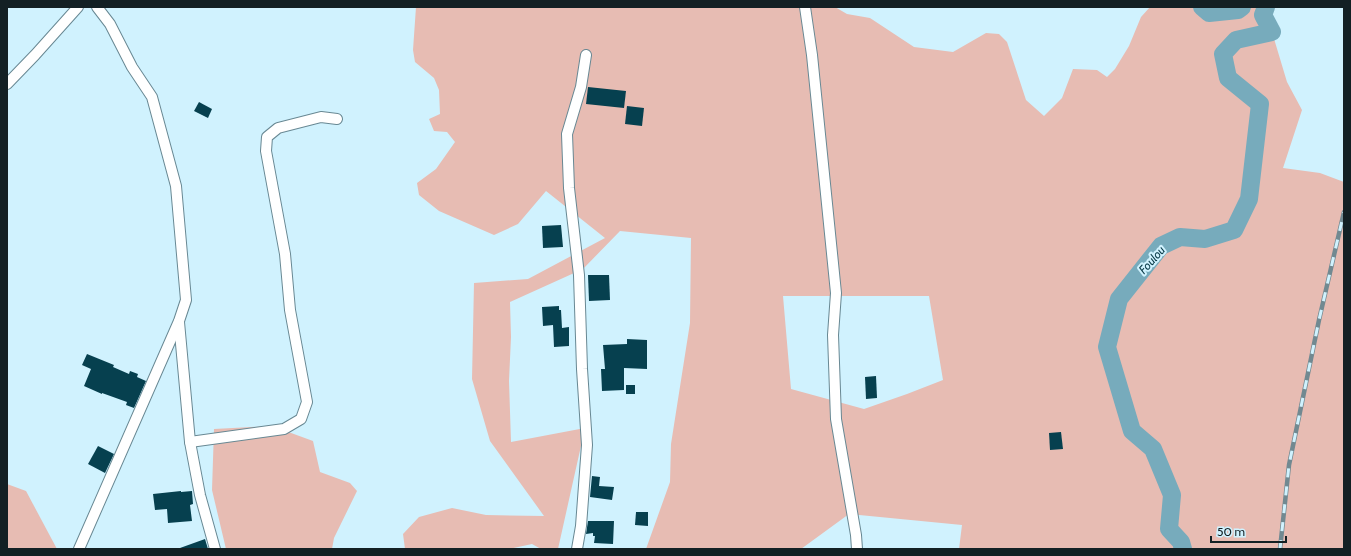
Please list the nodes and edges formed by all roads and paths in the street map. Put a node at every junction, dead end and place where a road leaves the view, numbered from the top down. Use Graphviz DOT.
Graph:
graph roads {
  1 [pos="78,7"];
  2 [pos="97,7"];
  3 [pos="805,7"];
  4 [pos="586,55"];
  5 [pos="7,84"];
  6 [pos="336,119"];
  7 [pos="179,321"];
  8 [pos="190,442"];
  9 [pos="79,549"];
  10 [pos="215,549"];
  11 [pos="577,549"];
  12 [pos="857,549"];
  1 -- 5 [label="street"];
  2 -- 7 [label="street"];
  3 -- 12 [label="street"];
  4 -- 11 [label="street"];
  6 -- 8 [label="street"];
  7 -- 8 [label="street"];
  7 -- 9 [label="street"];
  8 -- 10 [label="street"];
}
